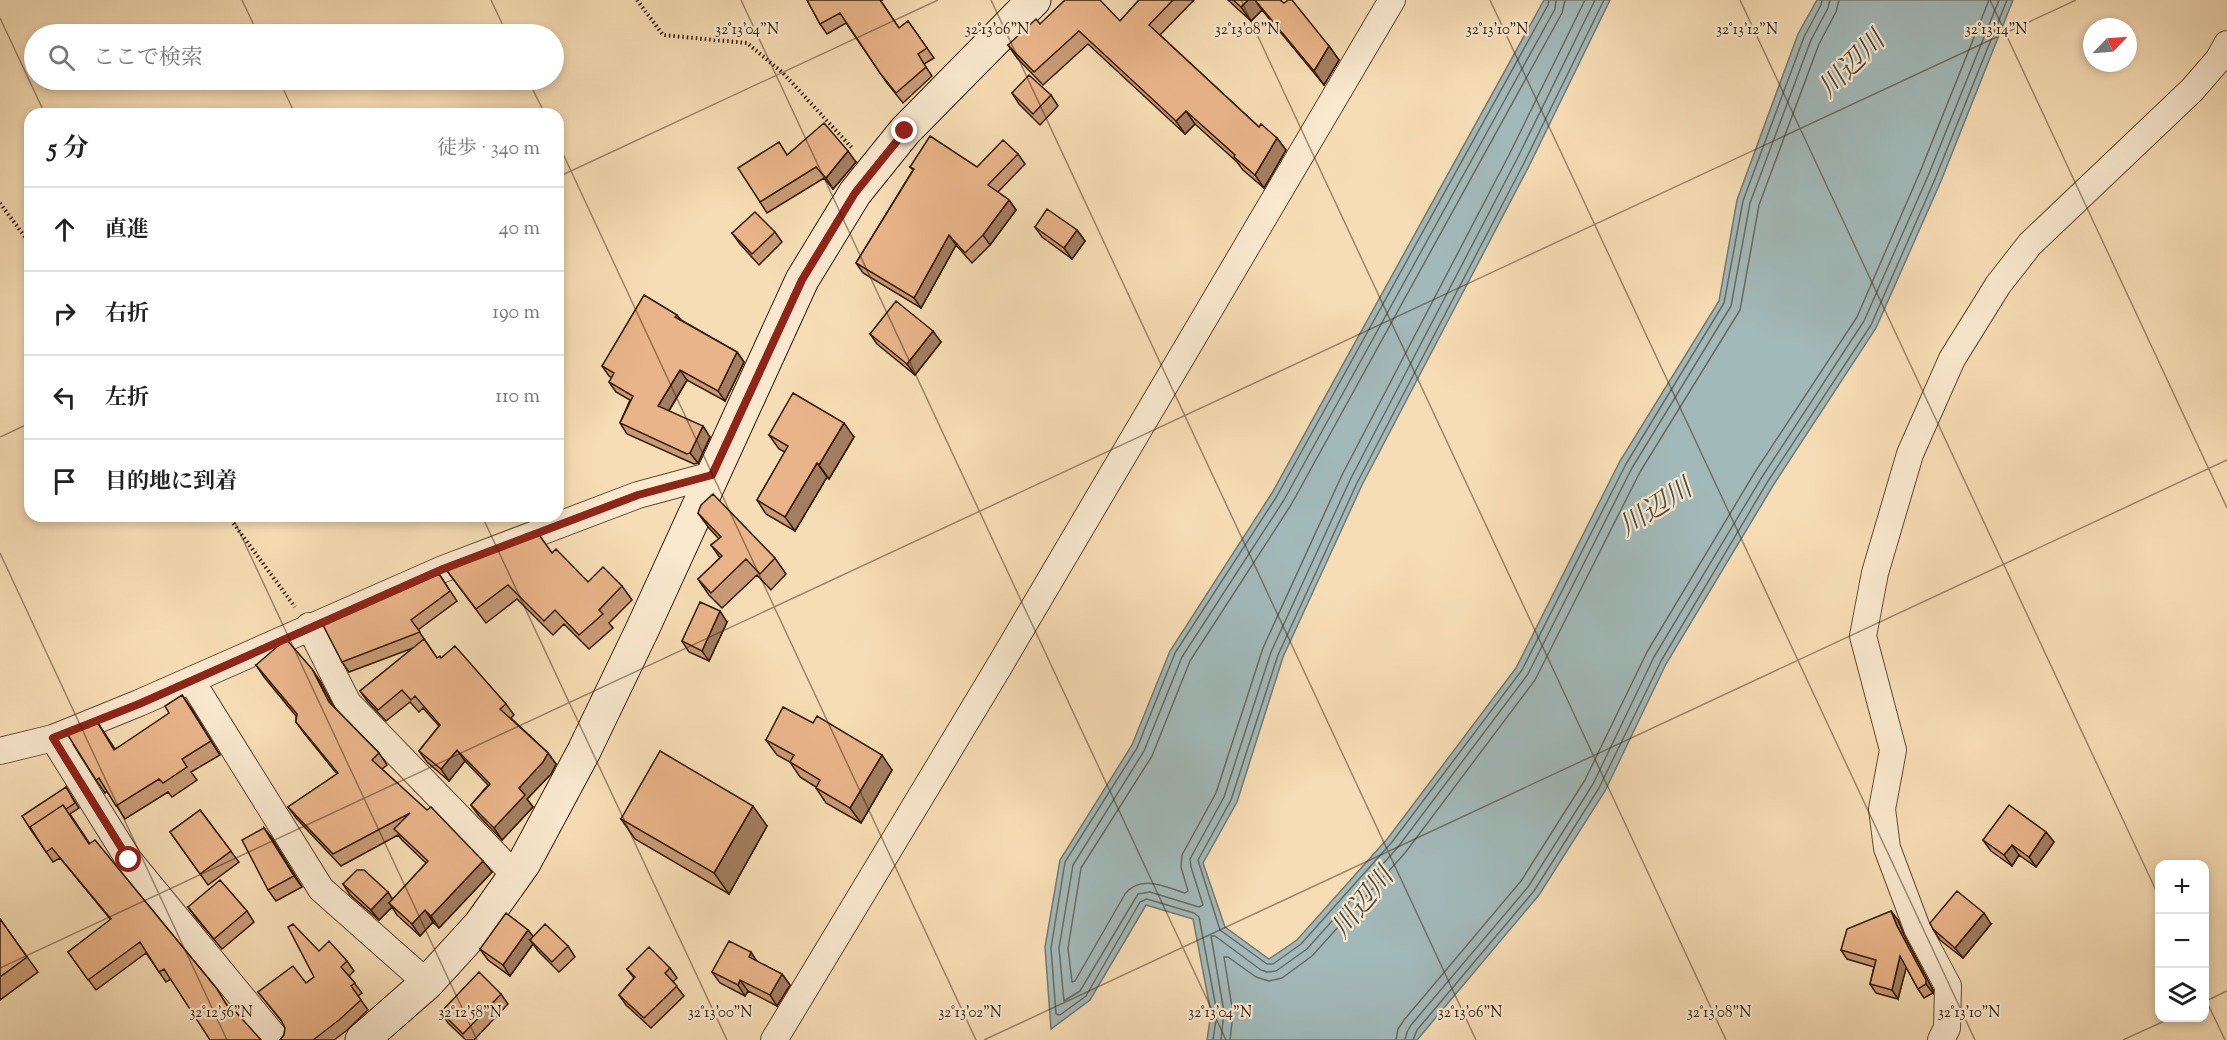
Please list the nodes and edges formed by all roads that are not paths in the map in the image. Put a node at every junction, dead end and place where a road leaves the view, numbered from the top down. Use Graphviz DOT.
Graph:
graph roads {
  1 [pos="1034,0"];
  2 [pos="1392,0"];
  3 [pos="2227,44"];
  4 [pos="712,475"];
  5 [pos="309,626"];
  6 [pos="191,680"];
  7 [pos="53,738"];
  8 [pos="0,751"];
  9 [pos="515,875"];
  10 [pos="427,983"];
  11 [pos="277,1040"];
  12 [pos="362,1040"];
  13 [pos="774,1040"];
  14 [pos="1941,1040"];
  1 -- 4 [label="street"];
  2 -- 13 [label="street"];
  3 -- 14 [label="street"];
  4 -- 5 [label="street"];
  4 -- 9 [label="street"];
  5 -- 6 [label="street"];
  5 -- 9 [label="street"];
  6 -- 7 [label="street"];
  6 -- 10 [label="street"];
  7 -- 8 [label="street"];
  7 -- 11 [label="street"];
  9 -- 10 [label="street"];
  10 -- 12 [label="street"];
}
